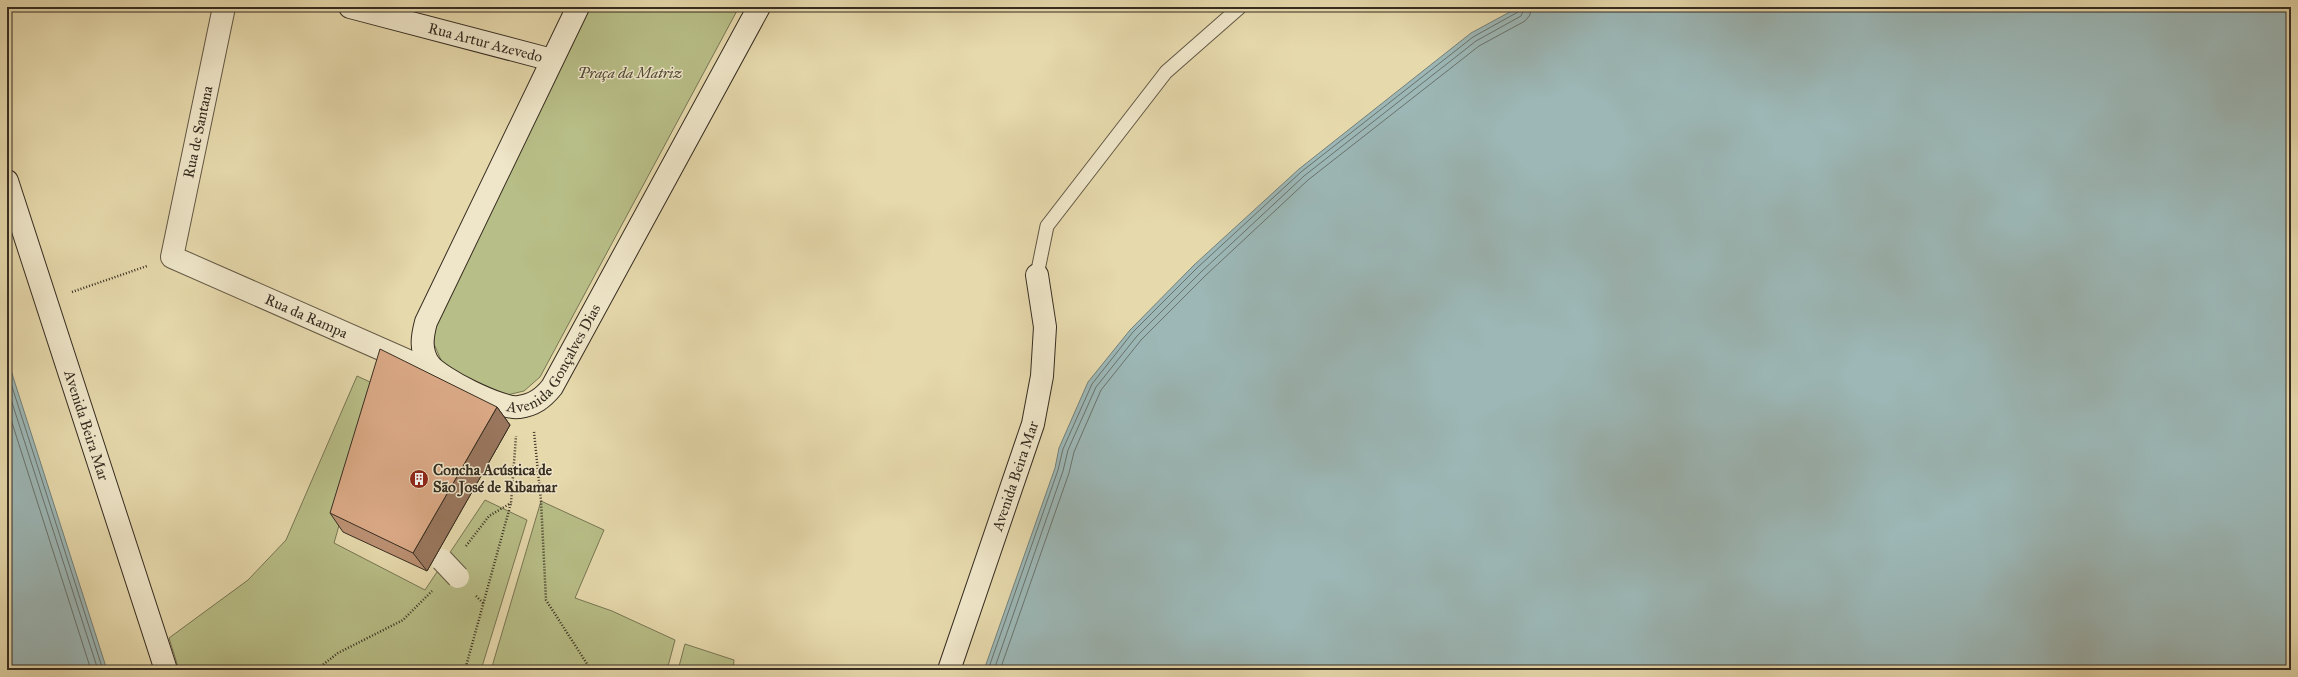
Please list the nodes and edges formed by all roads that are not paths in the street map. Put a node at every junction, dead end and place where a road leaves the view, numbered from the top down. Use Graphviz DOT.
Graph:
graph roads {
  1 [pos="224,7"];
  2 [pos="350,7"];
  3 [pos="578,7"];
  4 [pos="759,7"];
  5 [pos="1240,7"];
  6 [pos="552,60"];
  7 [pos="7,181"];
  8 [pos="172,257"];
  9 [pos="1037,275"];
  10 [pos="440,375"];
  11 [pos="452,556"];
  12 [pos="458,577"];
  13 [pos="166,670"];
  14 [pos="949,670"];
  1 -- 8 [label="street, Rua de Santana"];
  2 -- 6 [label="street, Rua Artur Azevedo"];
  3 -- 6 [label="street, Avenida Gonçalves Dias"];
  4 -- 10 [label="street, Avenida Gonçalves Dias"];
  5 -- 9 [label="lane"];
  6 -- 10 [label="street, Avenida Gonçalves Dias"];
  7 -- 13 [label="street, Avenida Beira Mar"];
  8 -- 10 [label="street, Rua da Rampa"];
  9 -- 14 [label="street, Avenida Beira Mar"];
  11 -- 12 [label="street, bridge"];
}
